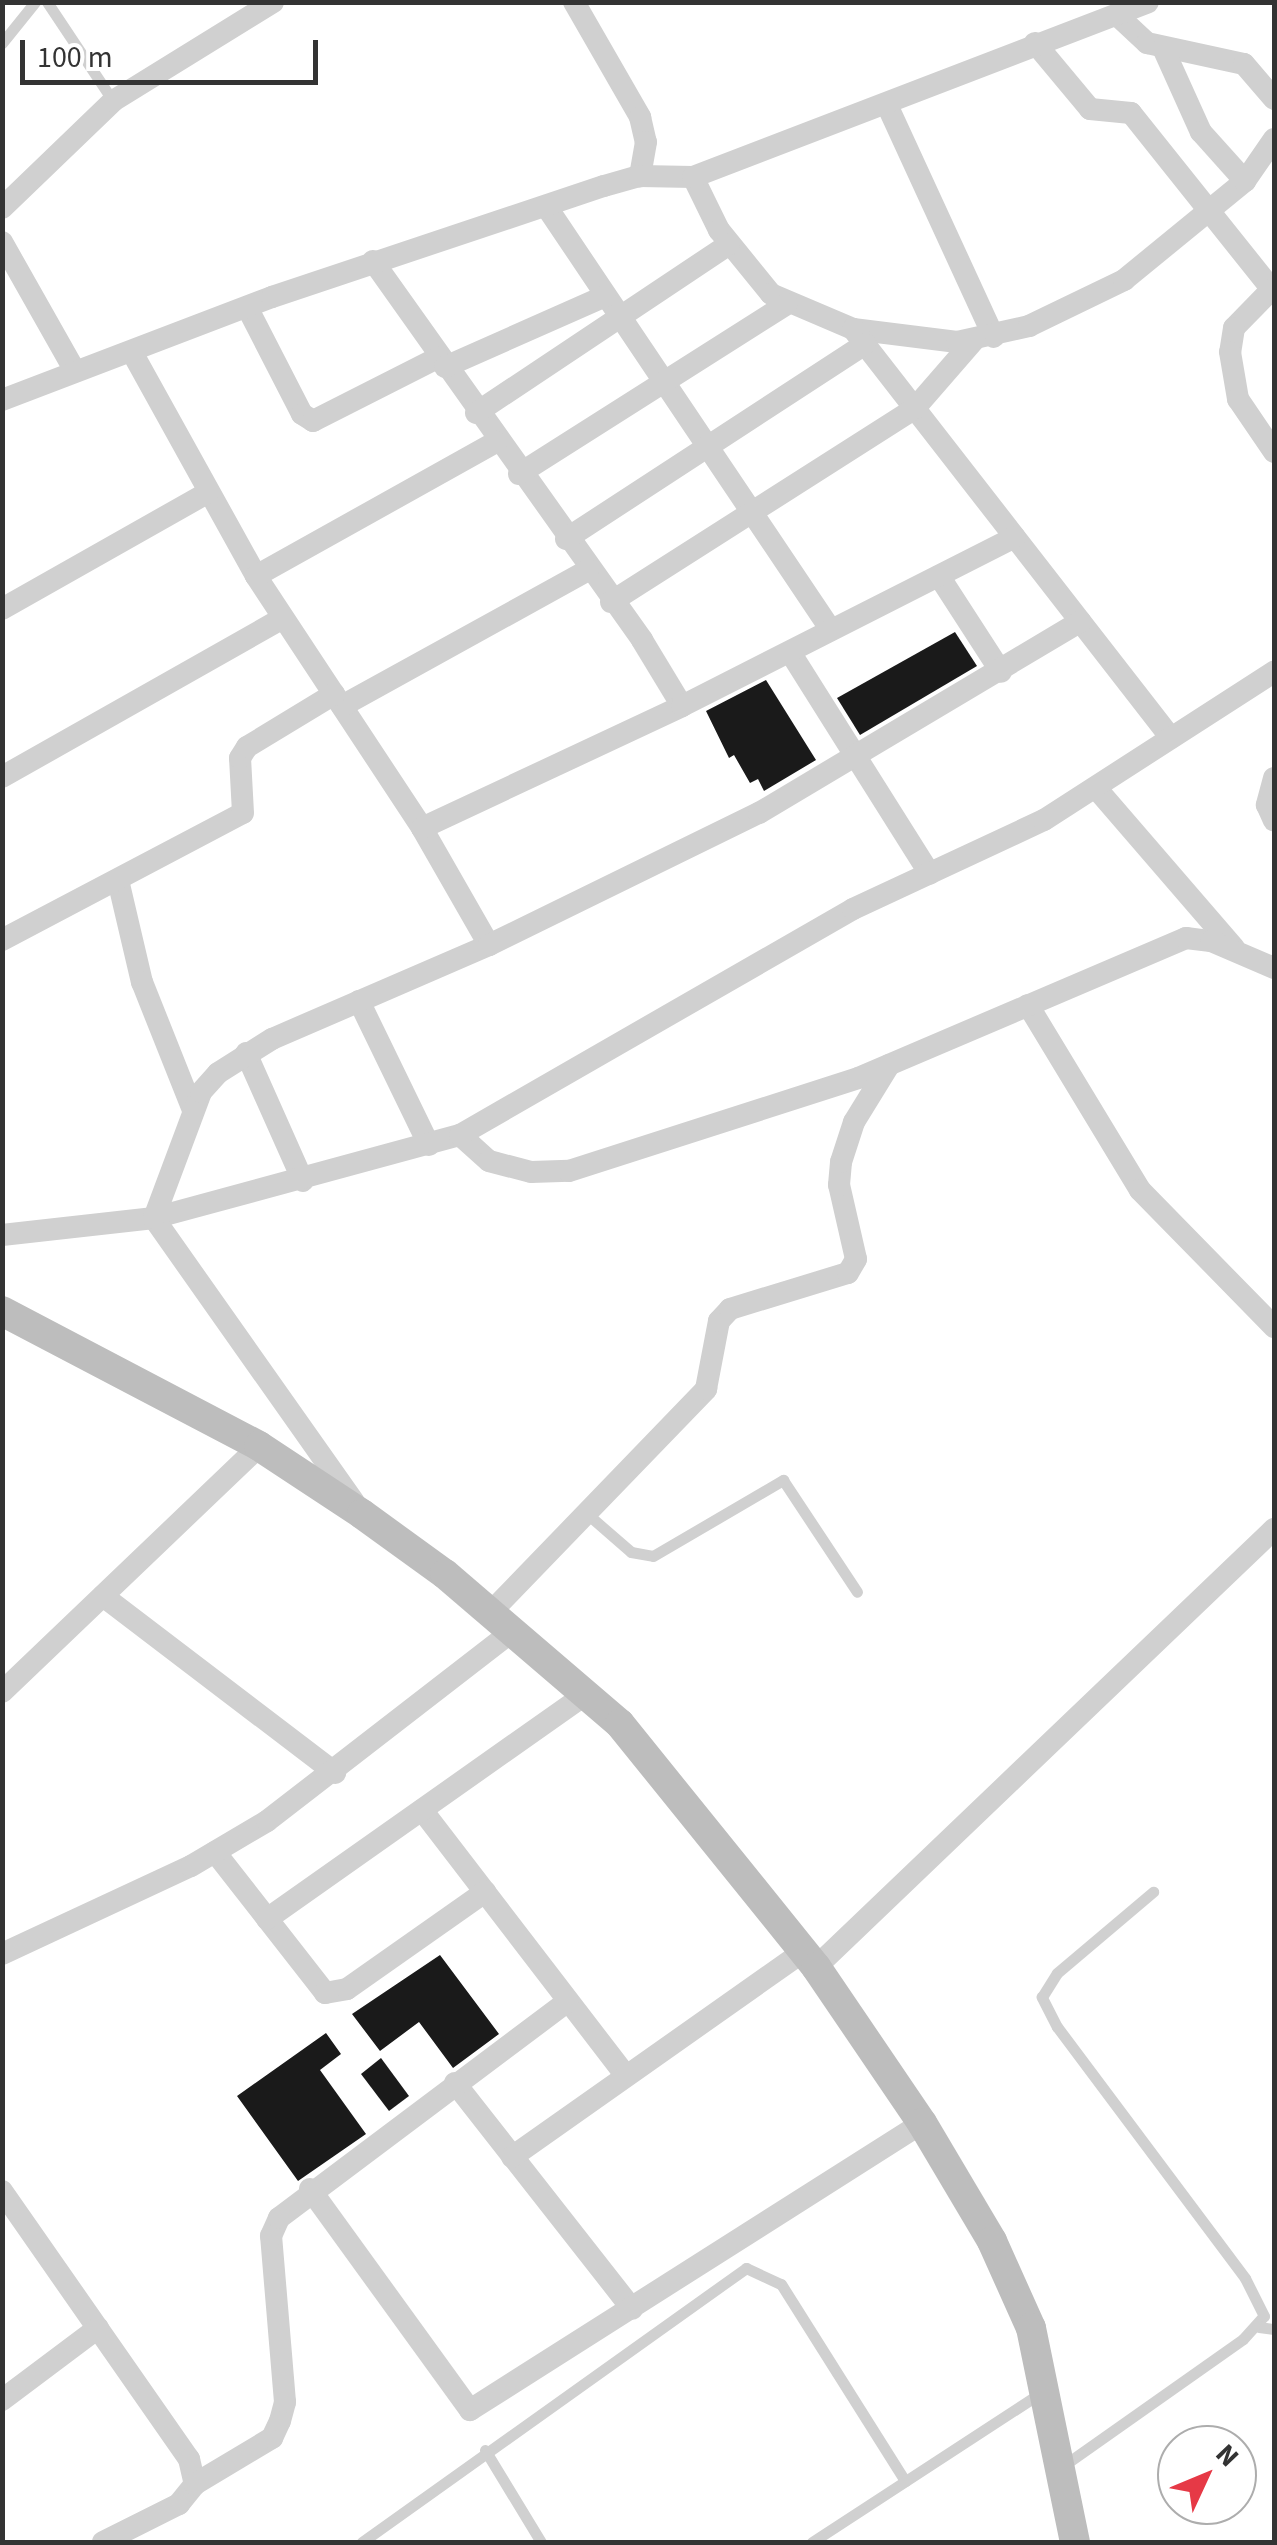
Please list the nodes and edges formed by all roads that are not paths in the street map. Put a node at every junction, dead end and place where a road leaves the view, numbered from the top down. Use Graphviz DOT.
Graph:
graph roads {
  1 [pos="35,2"];
  2 [pos="46,2"];
  3 [pos="273,2"];
  4 [pos="574,2"];
  5 [pos="1148,2"];
  6 [pos="1118,16"];
  7 [pos="2,43"];
  8 [pos="1036,43"];
  9 [pos="1163,48"];
  10 [pos="1274,98"];
  11 [pos="114,101"];
  12 [pos="888,108"];
  13 [pos="1274,138"];
  14 [pos="640,176"];
  15 [pos="692,177"];
  16 [pos="1245,182"];
  17 [pos="2,208"];
  18 [pos="548,209"];
  19 [pos="1213,211"];
  20 [pos="2,242"];
  21 [pos="729,244"];
  22 [pos="374,262"];
  23 [pos="1274,290"];
  24 [pos="605,296"];
  25 [pos="788,304"];
  26 [pos="247,307"];
  27 [pos="619,318"];
  28 [pos="859,336"];
  29 [pos="984,338"];
  30 [pos="133,354"];
  31 [pos="442,362"];
  32 [pos="76,371"];
  33 [pos="664,387"];
  34 [pos="2,400"];
  35 [pos="915,408"];
  36 [pos="476,412"];
  37 [pos="496,442"];
  38 [pos="707,450"];
  39 [pos="1274,452"];
  40 [pos="519,474"];
  41 [pos="206,493"];
  42 [pos="750,514"];
  43 [pos="1015,537"];
  44 [pos="566,539"];
  45 [pos="588,570"];
  46 [pos="256,576"];
  47 [pos="939,576"];
  48 [pos="611,602"];
  49 [pos="2,609"];
  50 [pos="281,619"];
  51 [pos="1080,622"];
  52 [pos="831,630"];
  53 [pos="790,652"];
  54 [pos="1001,672"];
  55 [pos="1274,672"];
  56 [pos="338,700"];
  57 [pos="682,706"];
  58 [pos="1171,738"];
  59 [pos="859,754"];
  60 [pos="2,777"];
  61 [pos="1274,778"];
  62 [pos="1096,788"];
  63 [pos="1274,820"];
  64 [pos="422,828"];
  65 [pos="930,874"];
  66 [pos="118,880"];
  67 [pos="2,940"];
  68 [pos="489,945"];
  69 [pos="1236,952"];
  70 [pos="1274,968"];
  71 [pos="360,1001"];
  72 [pos="1028,1005"];
  73 [pos="246,1052"];
  74 [pos="889,1065"];
  75 [pos="193,1110"];
  76 [pos="460,1134"];
  77 [pos="429,1145"];
  78 [pos="303,1181"];
  79 [pos="154,1218"];
  80 [pos="2,1234"];
  81 [pos="2,1311"];
  82 [pos="1274,1327"];
  83 [pos="259,1446"];
  84 [pos="585,1512"];
  85 [pos="362,1514"];
  86 [pos="1274,1529"];
  87 [pos="857,1592"];
  88 [pos="103,1596"];
  89 [pos="502,1621"];
  90 [pos="2,1692"];
  91 [pos="586,1694"];
  92 [pos="335,1773"];
  93 [pos="422,1810"];
  94 [pos="215,1852"];
  95 [pos="485,1892"];
  96 [pos="1153,1892"];
  97 [pos="267,1920"];
  98 [pos="2,1954"];
  99 [pos="810,1959"];
  100 [pos="568,2001"];
  101 [pos="626,2076"];
  102 [pos="455,2084"];
  103 [pos="922,2123"];
  104 [pos="512,2157"];
  105 [pos="310,2189"];
  106 [pos="2,2191"];
  107 [pos="10,2218"];
  108 [pos="632,2309"];
  109 [pos="98,2328"];
  110 [pos="1258,2328"];
  111 [pos="1274,2329"];
  112 [pos="1046,2390"];
  113 [pos="2,2400"];
  114 [pos="485,2450"];
  115 [pos="1060,2469"];
  116 [pos="905,2480"];
  117 [pos="195,2484"];
  118 [pos="103,2542"];
  119 [pos="362,2542"];
  120 [pos="541,2542"];
  121 [pos="812,2542"];
  122 [pos="1075,2542"];
  1 -- 7 [label="lane"];
  2 -- 11 [label="lane"];
  3 -- 11 [label="street"];
  4 -- 14 [label="street"];
  5 -- 6 [label="street"];
  6 -- 8 [label="street"];
  6 -- 9 [label="street"];
  8 -- 12 [label="street"];
  8 -- 19 [label="street"];
  9 -- 10 [label="street"];
  9 -- 16 [label="street"];
  11 -- 17 [label="street"];
  12 -- 15 [label="street"];
  12 -- 29 [label="street"];
  13 -- 16 [label="street"];
  14 -- 15 [label="street"];
  14 -- 18 [label="street"];
  15 -- 21 [label="street"];
  16 -- 19 [label="street"];
  18 -- 22 [label="street"];
  18 -- 24 [label="street"];
  19 -- 23 [label="street"];
  19 -- 29 [label="street"];
  20 -- 32 [label="street"];
  21 -- 25 [label="street"];
  21 -- 27 [label="street"];
  22 -- 26 [label="street"];
  22 -- 31 [label="street"];
  23 -- 39 [label="street"];
  24 -- 27 [label="street"];
  24 -- 31 [label="street"];
  25 -- 28 [label="street"];
  25 -- 33 [label="street"];
  26 -- 30 [label="street"];
  26 -- 31 [label="street"];
  27 -- 33 [label="street"];
  27 -- 36 [label="street"];
  28 -- 29 [label="street"];
  28 -- 35 [label="street"];
  28 -- 38 [label="street"];
  29 -- 35 [label="street"];
  30 -- 32 [label="street"];
  30 -- 41 [label="street"];
  31 -- 36 [label="street"];
  32 -- 34 [label="street"];
  33 -- 38 [label="street"];
  33 -- 40 [label="street"];
  35 -- 42 [label="street"];
  35 -- 43 [label="street"];
  36 -- 37 [label="street"];
  37 -- 40 [label="street"];
  37 -- 46 [label="street"];
  38 -- 42 [label="street"];
  38 -- 44 [label="street"];
  40 -- 44 [label="street"];
  41 -- 46 [label="street"];
  41 -- 49 [label="street"];
  42 -- 48 [label="street"];
  42 -- 52 [label="street"];
  43 -- 47 [label="street"];
  43 -- 51 [label="street"];
  44 -- 45 [label="street"];
  45 -- 48 [label="street"];
  45 -- 56 [label="street"];
  46 -- 50 [label="street"];
  47 -- 52 [label="street"];
  47 -- 54 [label="street"];
  48 -- 57 [label="street"];
  50 -- 56 [label="street"];
  50 -- 60 [label="street"];
  51 -- 54 [label="street"];
  51 -- 58 [label="street"];
  52 -- 53 [label="street"];
  53 -- 57 [label="street"];
  53 -- 59 [label="street"];
  54 -- 59 [label="street"];
  55 -- 58 [label="street"];
  56 -- 64 [label="street"];
  56 -- 66 [label="street"];
  57 -- 64 [label="street"];
  58 -- 62 [label="street"];
  59 -- 65 [label="street"];
  59 -- 68 [label="street"];
  61 -- 63 [label="street"];
  62 -- 65 [label="street"];
  62 -- 69 [label="street"];
  64 -- 68 [label="street"];
  65 -- 76 [label="street"];
  66 -- 67 [label="street"];
  66 -- 75 [label="street"];
  68 -- 71 [label="street"];
  69 -- 70 [label="street"];
  69 -- 72 [label="street"];
  71 -- 73 [label="street"];
  71 -- 77 [label="street"];
  72 -- 74 [label="street"];
  72 -- 82 [label="street"];
  73 -- 75 [label="street"];
  73 -- 78 [label="street"];
  74 -- 76 [label="street"];
  74 -- 84 [label="street"];
  75 -- 79 [label="street"];
  76 -- 77 [label="street"];
  77 -- 78 [label="street"];
  78 -- 79 [label="street"];
  79 -- 80 [label="street"];
  79 -- 85 [label="street"];
  81 -- 83 [label="street"];
  83 -- 85 [label="street"];
  83 -- 88 [label="street"];
  84 -- 87 [label="lane"];
  84 -- 89 [label="street"];
  85 -- 89 [label="street"];
  86 -- 99 [label="street"];
  88 -- 90 [label="street"];
  88 -- 92 [label="street"];
  89 -- 91 [label="street"];
  89 -- 92 [label="street"];
  91 -- 93 [label="street"];
  91 -- 99 [label="street"];
  92 -- 94 [label="street"];
  93 -- 95 [label="street"];
  93 -- 97 [label="street"];
  94 -- 97 [label="street"];
  94 -- 98 [label="street"];
  95 -- 97 [label="street"];
  95 -- 100 [label="street"];
  96 -- 110 [label="lane"];
  99 -- 101 [label="street"];
  99 -- 103 [label="street"];
  100 -- 101 [label="street"];
  100 -- 102 [label="street"];
  101 -- 104 [label="street"];
  102 -- 104 [label="street"];
  102 -- 105 [label="street"];
  103 -- 108 [label="street"];
  103 -- 112 [label="street"];
  104 -- 108 [label="street"];
  105 -- 108 [label="street"];
  105 -- 117 [label="street"];
  106 -- 107 [label="street"];
  107 -- 109 [label="street"];
  109 -- 113 [label="street"];
  109 -- 117 [label="street"];
  110 -- 111 [label="lane"];
  110 -- 115 [label="lane"];
  112 -- 115 [label="street"];
  112 -- 116 [label="lane"];
  114 -- 116 [label="lane"];
  114 -- 119 [label="lane"];
  114 -- 120 [label="lane"];
  115 -- 122 [label="street"];
  116 -- 121 [label="lane"];
  117 -- 118 [label="street"];
}
